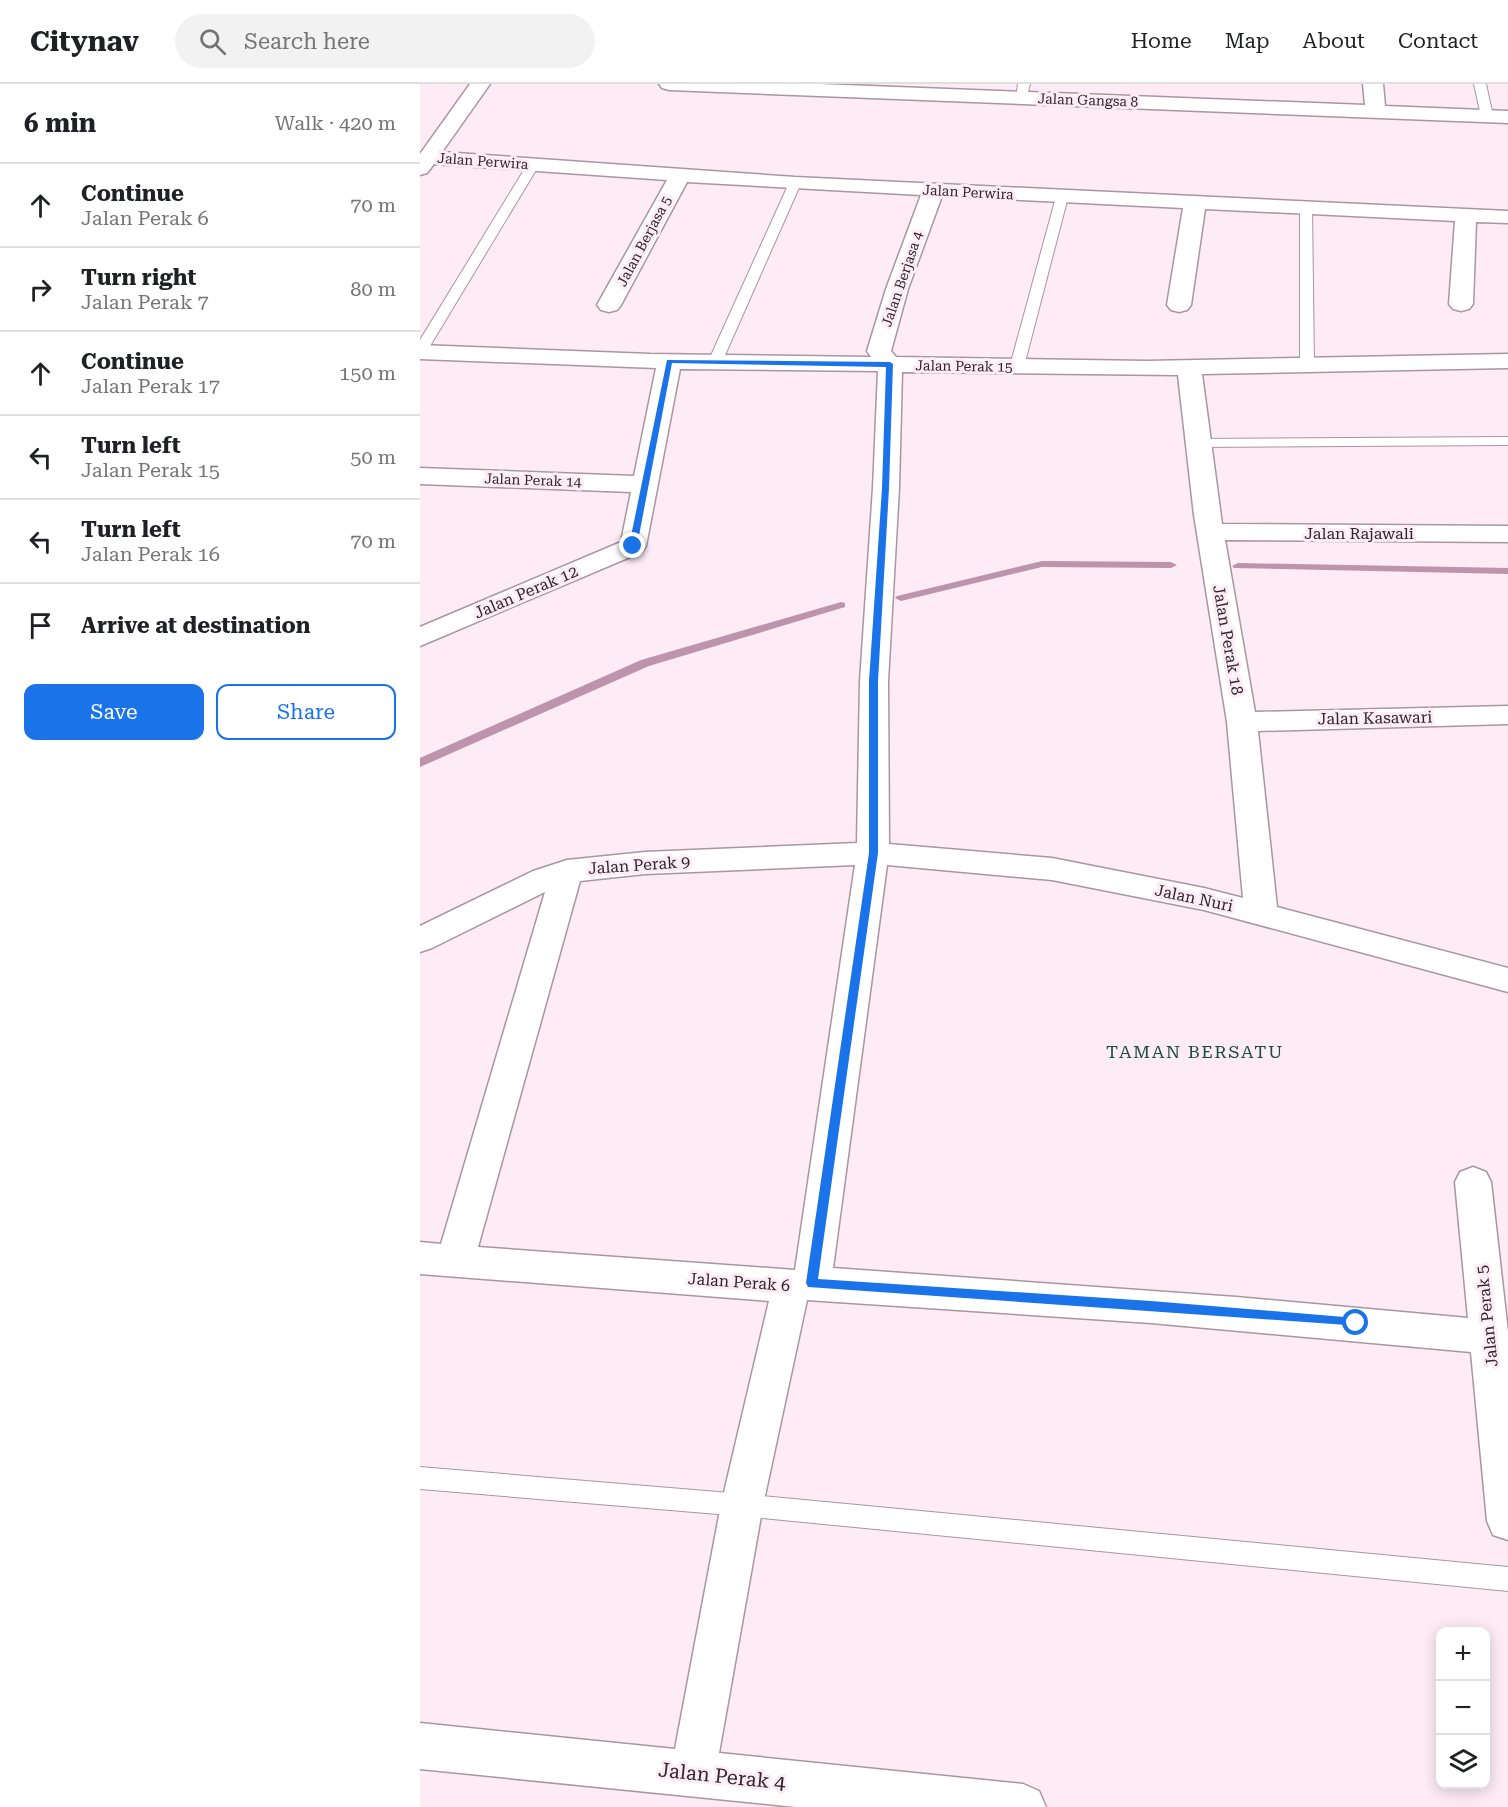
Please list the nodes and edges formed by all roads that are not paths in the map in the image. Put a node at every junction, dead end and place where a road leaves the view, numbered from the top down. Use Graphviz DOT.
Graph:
graph roads {
  1 [pos="480,84"];
  2 [pos="669,84"];
  3 [pos="1373,84"];
  4 [pos="1480,84"];
  5 [pos="773,86"];
  6 [pos="900,88"];
  7 [pos="1023,91"];
  8 [pos="1143,93"];
  9 [pos="1376,111"];
  10 [pos="1487,116"];
  11 [pos="1508,117"];
  12 [pos="424,163"];
  13 [pos="533,165"];
  14 [pos="678,177"];
  15 [pos="795,183"];
  16 [pos="933,190"];
  17 [pos="1062,196"];
  18 [pos="1195,203"];
  19 [pos="1306,208"];
  20 [pos="1466,215"];
  21 [pos="1508,217"];
  22 [pos="1461,304"];
  23 [pos="609,305"];
  24 [pos="1179,305"];
  25 [pos="420,351"];
  26 [pos="669,361"];
  27 [pos="1508,361"];
  28 [pos="715,362"];
  29 [pos="890,364"];
  30 [pos="1307,365"];
  31 [pos="1017,366"];
  32 [pos="1189,367"];
  33 [pos="1508,441"];
  34 [pos="1198,443"];
  35 [pos="420,476"];
  36 [pos="645,482"];
  37 [pos="1210,532"];
  38 [pos="1508,534"];
  39 [pos="425,633"];
  40 [pos="1508,715"];
  41 [pos="1242,722"];
  42 [pos="873,853"];
  43 [pos="567,871"];
  44 [pos="1261,913"];
  45 [pos="420,940"];
  46 [pos="1508,980"];
  47 [pos="1473,1182"];
  48 [pos="437,1259"];
  49 [pos="802,1285"];
  50 [pos="1489,1337"];
  51 [pos="420,1478"];
  52 [pos="742,1505"];
  53 [pos="1508,1521"];
  54 [pos="1508,1579"];
  55 [pos="420,1746"];
  56 [pos="693,1773"];
  57 [pos="947,1803"];
  58 [pos="1023,1807"];
  1 -- 12 [label="street"];
  2 -- 5 [label="street, Jalan Gangsa 8"];
  3 -- 9 [label="street"];
  4 -- 10 [label="lane"];
  5 -- 6 [label="street, Jalan Gangsa 8"];
  6 -- 7 [label="street, Jalan Gangsa 8"];
  7 -- 8 [label="street, Jalan Gangsa 8"];
  8 -- 9 [label="street, Jalan Gangsa 8"];
  9 -- 10 [label="street, Jalan Gangsa 8"];
  10 -- 11 [label="street, Jalan Gangsa 8"];
  12 -- 13 [label="street, Jalan Perwira"];
  13 -- 14 [label="street, Jalan Perwira"];
  13 -- 25 [label="lane"];
  14 -- 15 [label="street, Jalan Perwira"];
  14 -- 23 [label="street, Jalan Berjasa 5"];
  15 -- 16 [label="street, Jalan Perwira"];
  15 -- 28 [label="lane"];
  16 -- 17 [label="street, Jalan Perwira"];
  16 -- 29 [label="street, Jalan Berjasa 4"];
  17 -- 18 [label="street, Jalan Perwira"];
  17 -- 31 [label="lane"];
  18 -- 19 [label="street, Jalan Perwira"];
  18 -- 24 [label="street"];
  19 -- 20 [label="street, Jalan Perwira"];
  19 -- 30 [label="lane"];
  20 -- 21 [label="street, Jalan Perwira"];
  20 -- 22 [label="street"];
  25 -- 26 [label="street, Jalan Perak 15"];
  26 -- 28 [label="street, Jalan Perak 15"];
  26 -- 36 [label="street"];
  27 -- 30 [label="street, Jalan Perak 15"];
  28 -- 29 [label="street, Jalan Perak 15"];
  29 -- 31 [label="street, Jalan Perak 15"];
  29 -- 42 [label="street"];
  30 -- 32 [label="street, Jalan Perak 15"];
  31 -- 32 [label="street, Jalan Perak 15"];
  32 -- 34 [label="street, Jalan Perak 18"];
  33 -- 34 [label="lane"];
  34 -- 37 [label="street, Jalan Perak 18"];
  35 -- 36 [label="street, Jalan Perak 14"];
  36 -- 39 [label="street, Jalan Perak 12"];
  37 -- 38 [label="street, Jalan Rajawali"];
  37 -- 41 [label="street, Jalan Perak 18"];
  40 -- 41 [label="street, Jalan Kasawari"];
  41 -- 44 [label="street, Jalan Perak 18"];
  42 -- 43 [label="street, Jalan Perak 9"];
  42 -- 44 [label="street, Jalan Nuri"];
  42 -- 49 [label="street"];
  43 -- 45 [label="street, Jalan Perak 9"];
  43 -- 48 [label="street"];
  44 -- 46 [label="street, Jalan Nuri"];
  47 -- 50 [label="street, Jalan Perak 5"];
  48 -- 49 [label="street, Jalan Perak 6"];
  49 -- 50 [label="street, Jalan Perak 6"];
  49 -- 52 [label="street"];
  50 -- 53 [label="street, Jalan Perak 5"];
  51 -- 52 [label="lane"];
  52 -- 54 [label="lane"];
  52 -- 56 [label="street"];
  55 -- 56 [label="street, Jalan Perak 4"];
  56 -- 57 [label="street, Jalan Perak 4"];
  57 -- 58 [label="street, Jalan Perak 4"];
}
